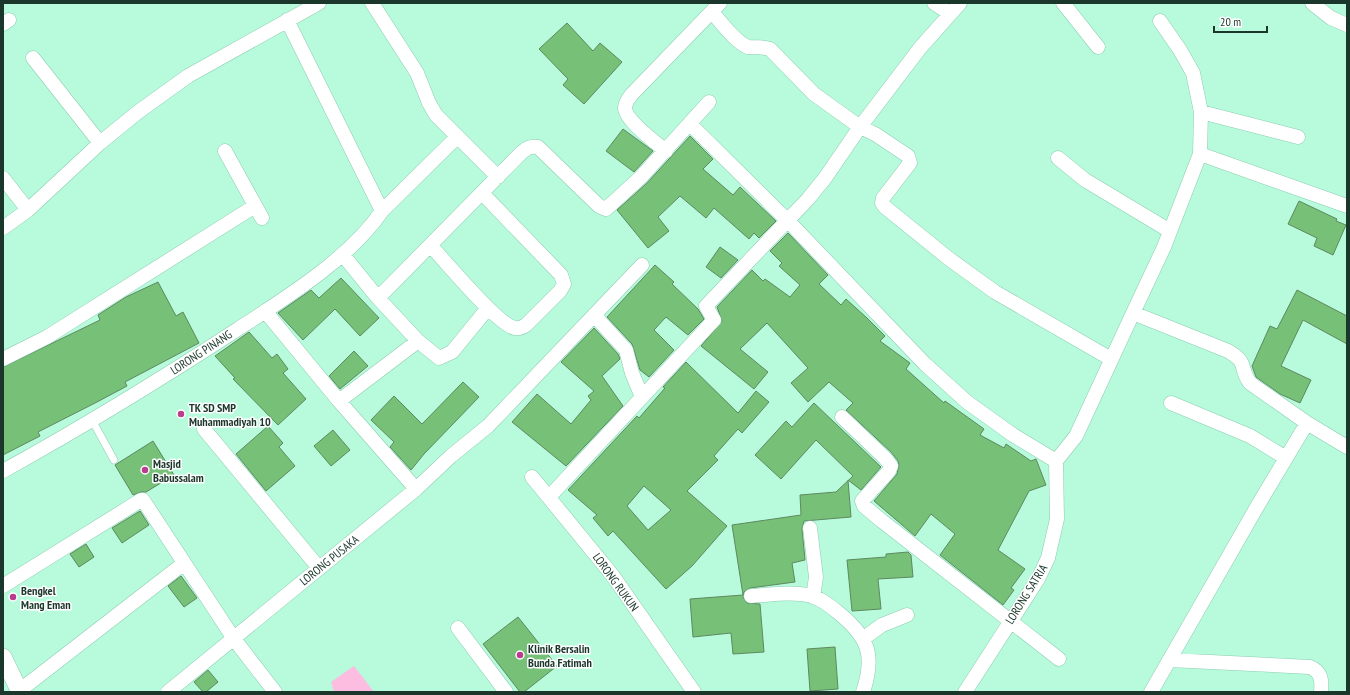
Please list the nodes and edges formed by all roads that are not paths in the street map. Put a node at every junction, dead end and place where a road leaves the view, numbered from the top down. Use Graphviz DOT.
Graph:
graph roads {
  1 [pos="372,3"];
  2 [pos="934,3"];
  3 [pos="960,3"];
  4 [pos="1063,3"];
  5 [pos="1312,3"];
  6 [pos="312,4"];
  7 [pos="716,7"];
  8 [pos="949,13"];
  9 [pos="287,20"];
  10 [pos="1160,21"];
  11 [pos="1347,25"];
  12 [pos="1098,46"];
  13 [pos="33,58"];
  14 [pos="709,102"];
  15 [pos="1201,112"];
  16 [pos="690,124"];
  17 [pos="860,127"];
  18 [pos="457,137"];
  19 [pos="1298,137"];
  20 [pos="100,143"];
  21 [pos="225,151"];
  22 [pos="666,151"];
  23 [pos="1200,154"];
  24 [pos="1058,158"];
  25 [pos="498,177"];
  26 [pos="3,178"];
  27 [pos="482,193"];
  28 [pos="1347,206"];
  29 [pos="28,210"];
  30 [pos="382,211"];
  31 [pos="787,221"];
  32 [pos="3,228"];
  33 [pos="1170,230"];
  34 [pos="431,246"];
  35 [pos="343,255"];
  36 [pos="642,265"];
  37 [pos="378,298"];
  38 [pos="488,308"];
  39 [pos="265,311"];
  40 [pos="1133,313"];
  41 [pos="594,315"];
  42 [pos="418,341"];
  43 [pos="3,359"];
  44 [pos="1111,359"];
  45 [pos="642,397"];
  46 [pos="339,401"];
  47 [pos="1171,403"];
  48 [pos="842,416"];
  49 [pos="92,420"];
  50 [pos="1307,423"];
  51 [pos="204,429"];
  52 [pos="1347,447"];
  53 [pos="1286,458"];
  54 [pos="114,460"];
  55 [pos="1056,461"];
  56 [pos="3,471"];
  57 [pos="532,477"];
  58 [pos="416,490"];
  59 [pos="550,497"];
  60 [pos="810,528"];
  61 [pos="183,564"];
  62 [pos="319,568"];
  63 [pos="3,586"];
  64 [pos="751,596"];
  65 [pos="813,596"];
  66 [pos="907,615"];
  67 [pos="1009,621"];
  68 [pos="458,628"];
  69 [pos="864,638"];
  70 [pos="234,639"];
  71 [pos="3,657"];
  72 [pos="1058,658"];
  73 [pos="1169,660"];
  74 [pos="19,691"];
  75 [pos="168,692"];
  76 [pos="275,692"];
  77 [pos="506,692"];
  78 [pos="694,692"];
  79 [pos="863,692"];
  80 [pos="965,692"];
  81 [pos="1151,692"];
  82 [pos="1321,692"];
  1 -- 18 [label="street"];
  2 -- 8 [label="street"];
  3 -- 8 [label="street"];
  4 -- 12 [label="street"];
  5 -- 11 [label="street"];
  6 -- 9 [label="street"];
  7 -- 17 [label="street"];
  7 -- 22 [label="street"];
  8 -- 17 [label="street"];
  9 -- 20 [label="street"];
  9 -- 30 [label="street"];
  10 -- 15 [label="street"];
  13 -- 20 [label="street"];
  14 -- 16 [label="street"];
  15 -- 19 [label="street"];
  15 -- 23 [label="street"];
  16 -- 22 [label="street"];
  16 -- 31 [label="street"];
  17 -- 31 [label="street"];
  17 -- 44 [label="street"];
  18 -- 25 [label="street"];
  18 -- 30 [label="street, LORONG PINANG"];
  20 -- 29 [label="street"];
  21 -- 43 [label="street"];
  22 -- 25 [label="street"];
  23 -- 28 [label="street"];
  23 -- 33 [label="street"];
  24 -- 33 [label="street"];
  25 -- 27 [label="street"];
  26 -- 29 [label="street"];
  27 -- 34 [label="street"];
  27 -- 38 [label="street"];
  29 -- 32 [label="street"];
  30 -- 35 [label="street, LORONG PINANG"];
  31 -- 45 [label="street"];
  31 -- 55 [label="street"];
  33 -- 40 [label="street"];
  34 -- 37 [label="street"];
  34 -- 38 [label="street"];
  35 -- 37 [label="street"];
  35 -- 39 [label="street, LORONG PINANG"];
  36 -- 41 [label="street"];
  37 -- 42 [label="street"];
  38 -- 42 [label="street"];
  39 -- 46 [label="street"];
  39 -- 49 [label="street, LORONG PINANG"];
  40 -- 44 [label="street"];
  40 -- 50 [label="street"];
  41 -- 45 [label="street"];
  41 -- 58 [label="street, LORONG PUSAKA"];
  42 -- 46 [label="street"];
  44 -- 55 [label="street"];
  45 -- 59 [label="street"];
  46 -- 58 [label="street"];
  47 -- 53 [label="street"];
  48 -- 67 [label="street"];
  49 -- 54 [label="lane"];
  49 -- 56 [label="street, LORONG PINANG"];
  50 -- 52 [label="street"];
  50 -- 53 [label="street"];
  51 -- 62 [label="street"];
  53 -- 73 [label="street"];
  55 -- 67 [label="street, LORONG SATRIA"];
  57 -- 59 [label="street, LORONG RUKUN"];
  58 -- 62 [label="street, LORONG PUSAKA"];
  59 -- 78 [label="street, LORONG RUKUN"];
  60 -- 65 [label="street"];
  61 -- 63 [label="street"];
  61 -- 70 [label="street"];
  61 -- 74 [label="street"];
  62 -- 70 [label="street, LORONG PUSAKA"];
  64 -- 65 [label="street"];
  65 -- 69 [label="street"];
  66 -- 69 [label="street"];
  67 -- 72 [label="street"];
  67 -- 80 [label="street, LORONG SATRIA"];
  68 -- 77 [label="street"];
  69 -- 79 [label="street"];
  70 -- 75 [label="street, LORONG PUSAKA"];
  70 -- 76 [label="street"];
  71 -- 74 [label="street"];
  73 -- 81 [label="street"];
  73 -- 82 [label="street"];
}
